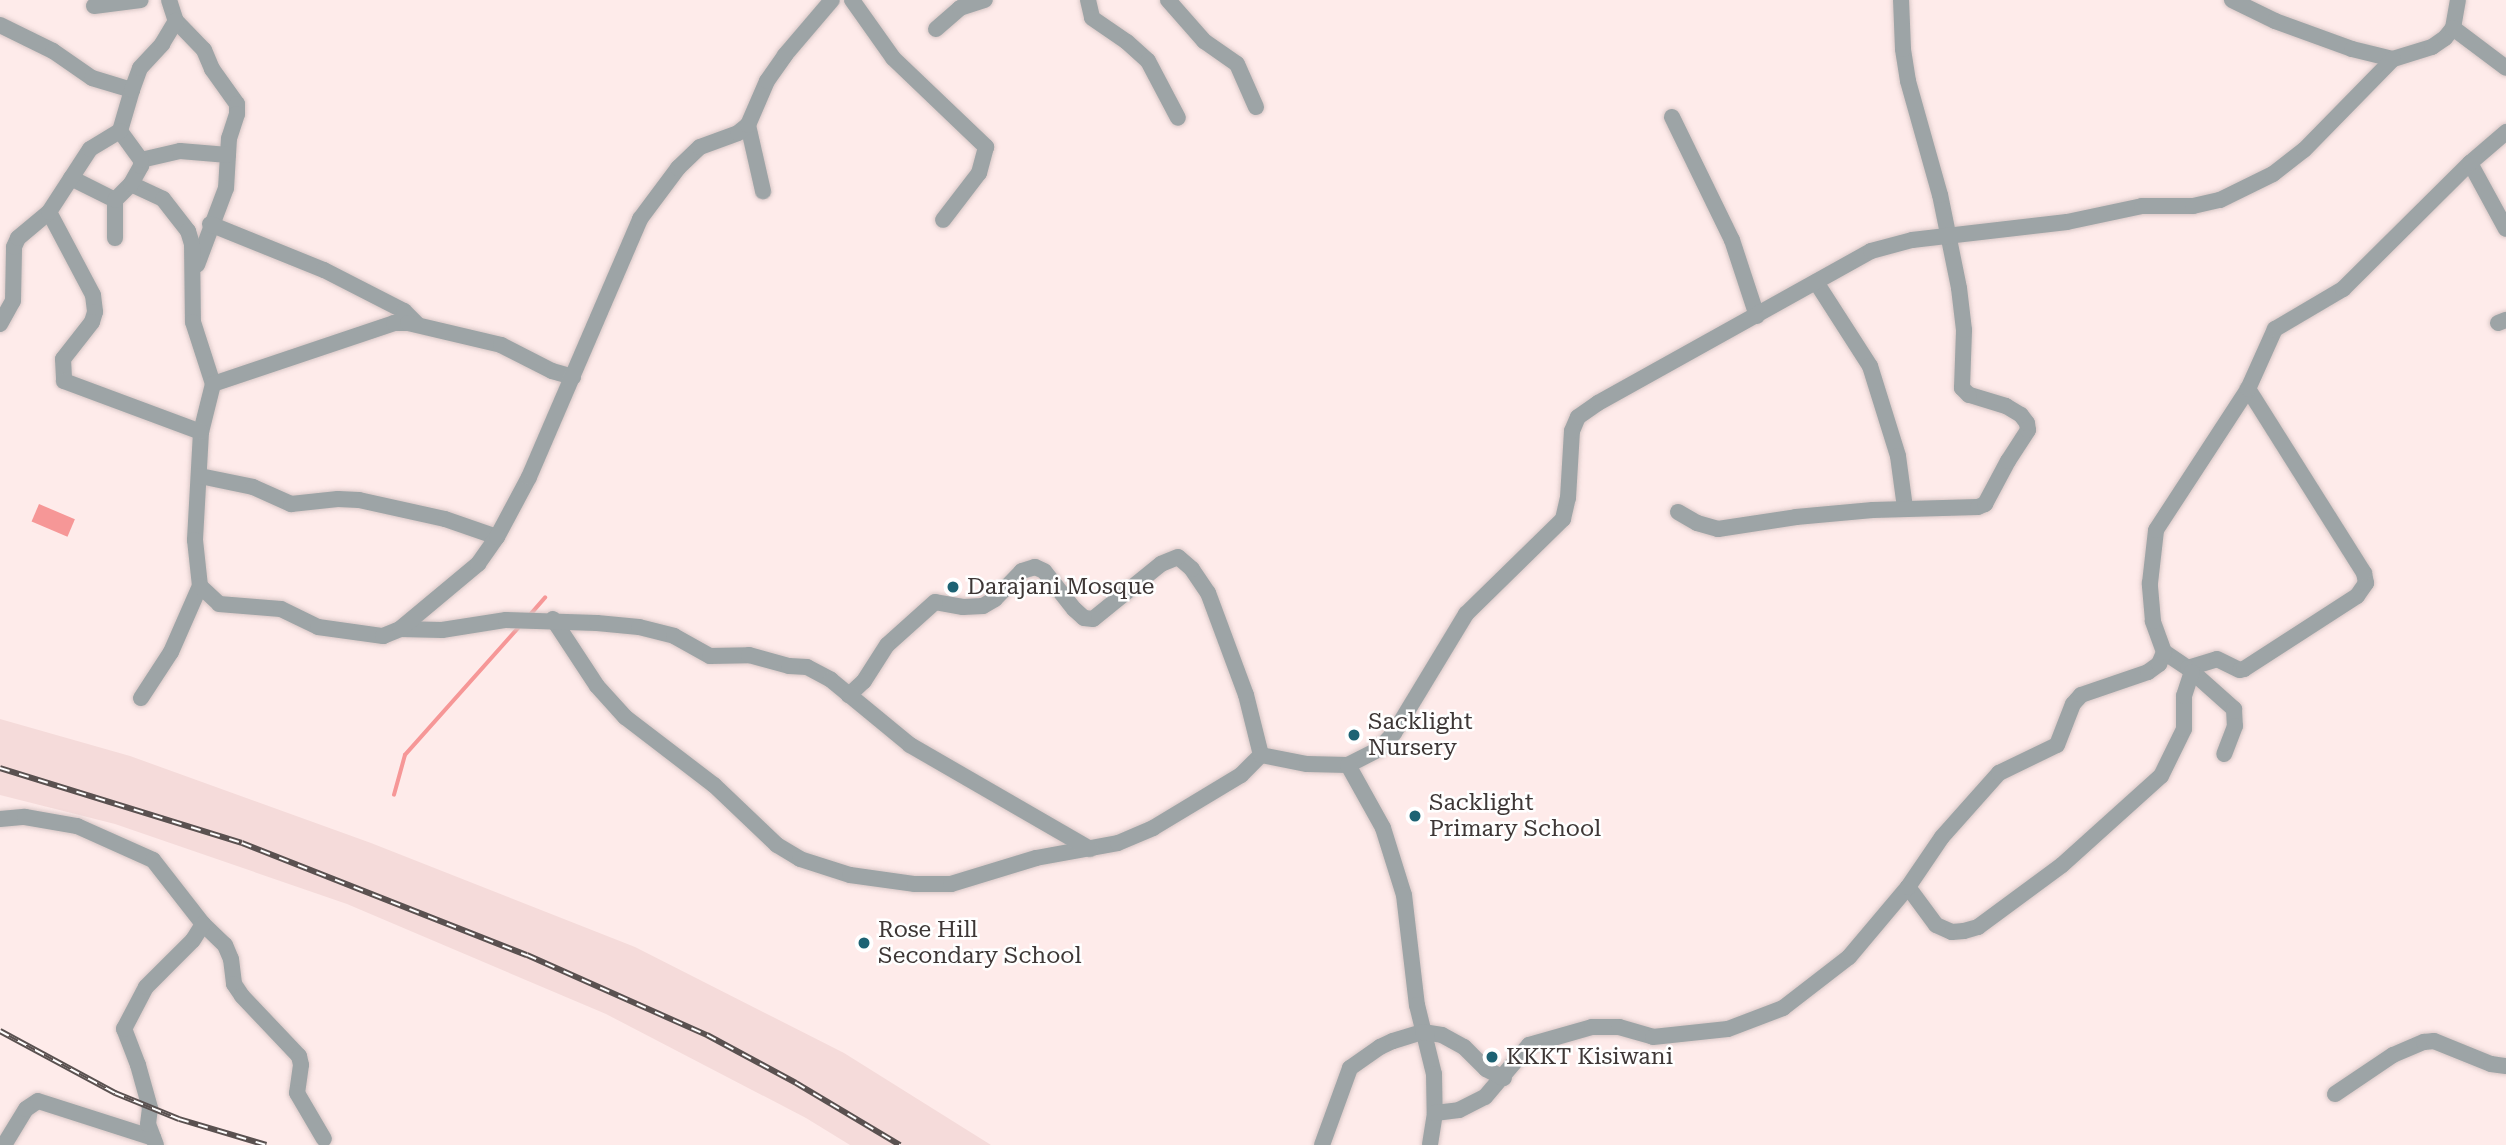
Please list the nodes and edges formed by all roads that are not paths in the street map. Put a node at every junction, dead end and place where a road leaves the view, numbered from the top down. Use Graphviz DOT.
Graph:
graph roads {
  1 [pos="141,0"];
  2 [pos="169,0"];
  3 [pos="832,0"];
  4 [pos="852,0"];
  5 [pos="985,0"];
  6 [pos="1088,0"];
  7 [pos="1168,0"];
  8 [pos="1901,0"];
  9 [pos="2232,0"];
  10 [pos="2458,0"];
  11 [pos="94,6"];
  12 [pos="176,21"];
  13 [pos="0,24"];
  14 [pos="2453,27"];
  15 [pos="936,29"];
  16 [pos="2392,59"];
  17 [pos="2506,68"];
  18 [pos="132,90"];
  19 [pos="1256,107"];
  20 [pos="1671,117"];
  21 [pos="1178,118"];
  22 [pos="748,125"];
  23 [pos="120,131"];
  24 [pos="2506,132"];
  25 [pos="228,155"];
  26 [pos="141,160"];
  27 [pos="2470,163"];
  28 [pos="71,178"];
  29 [pos="131,184"];
  30 [pos="763,191"];
  31 [pos="115,200"];
  32 [pos="49,212"];
  33 [pos="943,220"];
  34 [pos="210,224"];
  35 [pos="2506,229"];
  36 [pos="1948,236"];
  37 [pos="115,238"];
  38 [pos="193,277"];
  39 [pos="1816,282"];
  40 [pos="1757,316"];
  41 [pos="0,324"];
  42 [pos="417,324"];
  43 [pos="573,377"];
  44 [pos="213,384"];
  45 [pos="2248,390"];
  46 [pos="201,432"];
  47 [pos="201,476"];
  48 [pos="1906,508"];
  49 [pos="1678,512"];
  50 [pos="497,537"];
  51 [pos="200,586"];
  52 [pos="553,619"];
  53 [pos="400,629"];
  54 [pos="2164,652"];
  55 [pos="2190,670"];
  56 [pos="849,695"];
  57 [pos="141,698"];
  58 [pos="2224,754"];
  59 [pos="1261,755"];
  60 [pos="1348,765"];
  61 [pos="0,819"];
  62 [pos="1090,849"];
  63 [pos="1908,887"];
  64 [pos="202,924"];
  65 [pos="1423,1032"];
  66 [pos="2506,1066"];
  67 [pos="1504,1078"];
  68 [pos="2335,1094"];
  69 [pos="1436,1113"];
  70 [pos="324,1139"];
  71 [pos="155,1141"];
  72 [pos="4,1145"];
  73 [pos="1322,1145"];
  74 [pos="1430,1145"];
  1 -- 11 [label="street"];
  2 -- 12 [label="street"];
  3 -- 22 [label="street"];
  4 -- 33 [label="street"];
  5 -- 15 [label="street"];
  6 -- 21 [label="street"];
  7 -- 19 [label="street"];
  8 -- 36 [label="street"];
  9 -- 16 [label="street"];
  10 -- 14 [label="street"];
  12 -- 18 [label="street"];
  12 -- 25 [label="street"];
  13 -- 18 [label="street"];
  14 -- 16 [label="street"];
  14 -- 17 [label="street"];
  16 -- 36 [label="street"];
  18 -- 23 [label="street"];
  20 -- 40 [label="street"];
  22 -- 30 [label="street"];
  22 -- 43 [label="street"];
  23 -- 26 [label="street"];
  23 -- 28 [label="street"];
  24 -- 27 [label="street"];
  25 -- 26 [label="street"];
  25 -- 34 [label="street"];
  26 -- 29 [label="street"];
  27 -- 35 [label="street"];
  27 -- 45 [label="street"];
  28 -- 31 [label="street"];
  28 -- 32 [label="street"];
  29 -- 31 [label="street"];
  29 -- 38 [label="street"];
  31 -- 37 [label="street"];
  32 -- 41 [label="street"];
  32 -- 46 [label="street"];
  34 -- 38 [label="street"];
  34 -- 42 [label="street"];
  36 -- 39 [label="street"];
  36 -- 48 [label="street"];
  38 -- 44 [label="street"];
  39 -- 40 [label="street"];
  39 -- 48 [label="street"];
  40 -- 60 [label="street"];
  42 -- 43 [label="street"];
  42 -- 44 [label="street"];
  43 -- 50 [label="street"];
  44 -- 46 [label="street"];
  45 -- 54 [label="street"];
  45 -- 55 [label="street"];
  46 -- 47 [label="street"];
  47 -- 50 [label="street"];
  47 -- 51 [label="street"];
  48 -- 49 [label="street"];
  50 -- 53 [label="street"];
  51 -- 53 [label="street"];
  51 -- 57 [label="street"];
  52 -- 53 [label="street"];
  52 -- 56 [label="street"];
  52 -- 62 [label="street"];
  54 -- 55 [label="street"];
  54 -- 63 [label="street"];
  55 -- 58 [label="street"];
  55 -- 63 [label="street"];
  56 -- 59 [label="street"];
  56 -- 62 [label="street"];
  59 -- 60 [label="street"];
  59 -- 62 [label="street"];
  60 -- 65 [label="street"];
  61 -- 64 [label="street"];
  63 -- 67 [label="street"];
  64 -- 70 [label="street"];
  64 -- 71 [label="street"];
  65 -- 67 [label="street"];
  65 -- 69 [label="street"];
  65 -- 73 [label="street"];
  66 -- 68 [label="street"];
  67 -- 69 [label="street"];
  69 -- 74 [label="street"];
  71 -- 72 [label="street"];
}
